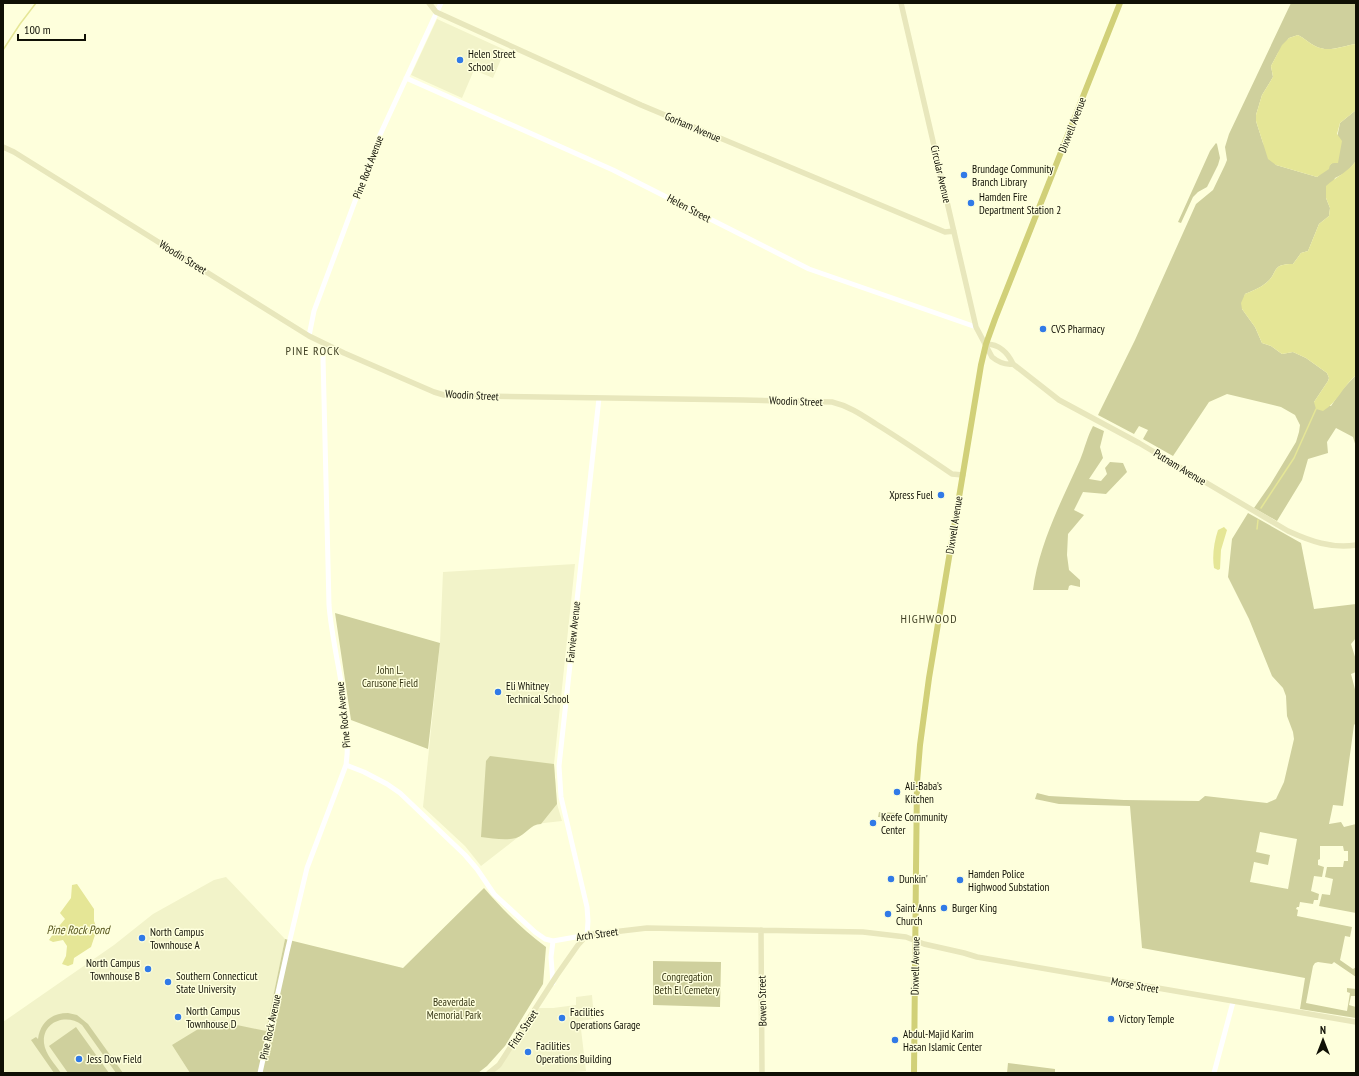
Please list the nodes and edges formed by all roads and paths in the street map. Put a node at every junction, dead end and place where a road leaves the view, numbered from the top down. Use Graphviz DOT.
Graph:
graph roads {
  1 [pos="428,3"];
  2 [pos="441,3"];
  3 [pos="901,3"];
  4 [pos="1120,3"];
  5 [pos="436,12"];
  6 [pos="406,78"];
  7 [pos="3,146"];
  8 [pos="954,231"];
  9 [pos="976,327"];
  10 [pos="309,336"];
  11 [pos="324,344"];
  12 [pos="986,344"];
  13 [pos="1013,364"];
  14 [pos="599,398"];
  15 [pos="963,475"];
  16 [pos="1356,544"];
  17 [pos="346,765"];
  18 [pos="761,930"];
  19 [pos="586,935"];
  20 [pos="552,941"];
  21 [pos="915,941"];
  22 [pos="552,983"];
  23 [pos="1233,1002"];
  24 [pos="1356,1022"];
  25 [pos="260,1073"];
  26 [pos="490,1073"];
  27 [pos="762,1073"];
  28 [pos="914,1073"];
  29 [pos="1214,1073"];
  1 -- 5 [label="main road"];
  2 -- 5 [label="street, Pine Rock Avenue"];
  3 -- 8 [label="main road, Circular Avenue"];
  4 -- 12 [label="main road, Dixwell Avenue"];
  5 -- 6 [label="street, Pine Rock Avenue"];
  5 -- 8 [label="main road, Gorham Avenue"];
  6 -- 9 [label="street, Helen Street"];
  6 -- 10 [label="street, Pine Rock Avenue"];
  7 -- 10 [label="main road, Woodin Street"];
  8 -- 9 [label="main road, Circular Avenue"];
  9 -- 12 [label="main road, Circular Avenue"];
  10 -- 11 [label="main road, Woodin Street"];
  11 -- 14 [label="main road, Woodin Street"];
  11 -- 17 [label="street, Pine Rock Avenue"];
  12 -- 13 [label="main road, Putnam Avenue"];
  12 -- 13 [label="main road, Putnam Avenue"];
  12 -- 15 [label="main road, Dixwell Avenue"];
  13 -- 16 [label="main road, Putnam Avenue"];
  14 -- 15 [label="main road, Woodin Street"];
  14 -- 19 [label="street, Fairview Avenue"];
  15 -- 21 [label="main road, Dixwell Avenue"];
  17 -- 20 [label="street"];
  17 -- 25 [label="street, Pine Rock Avenue"];
  18 -- 19 [label="main road, Arch Street"];
  18 -- 21 [label="main road, Arch Street"];
  18 -- 27 [label="main road, Bowen Street"];
  19 -- 20 [label="street, Arch Street"];
  19 -- 22 [label="main road, Fitch Street"];
  20 -- 22 [label="street"];
  21 -- 23 [label="main road, Morse Street"];
  21 -- 28 [label="main road, Dixwell Avenue"];
  22 -- 26 [label="main road, Fitch Street"];
  23 -- 24 [label="main road, Morse Street"];
  23 -- 29 [label="street"];
}
